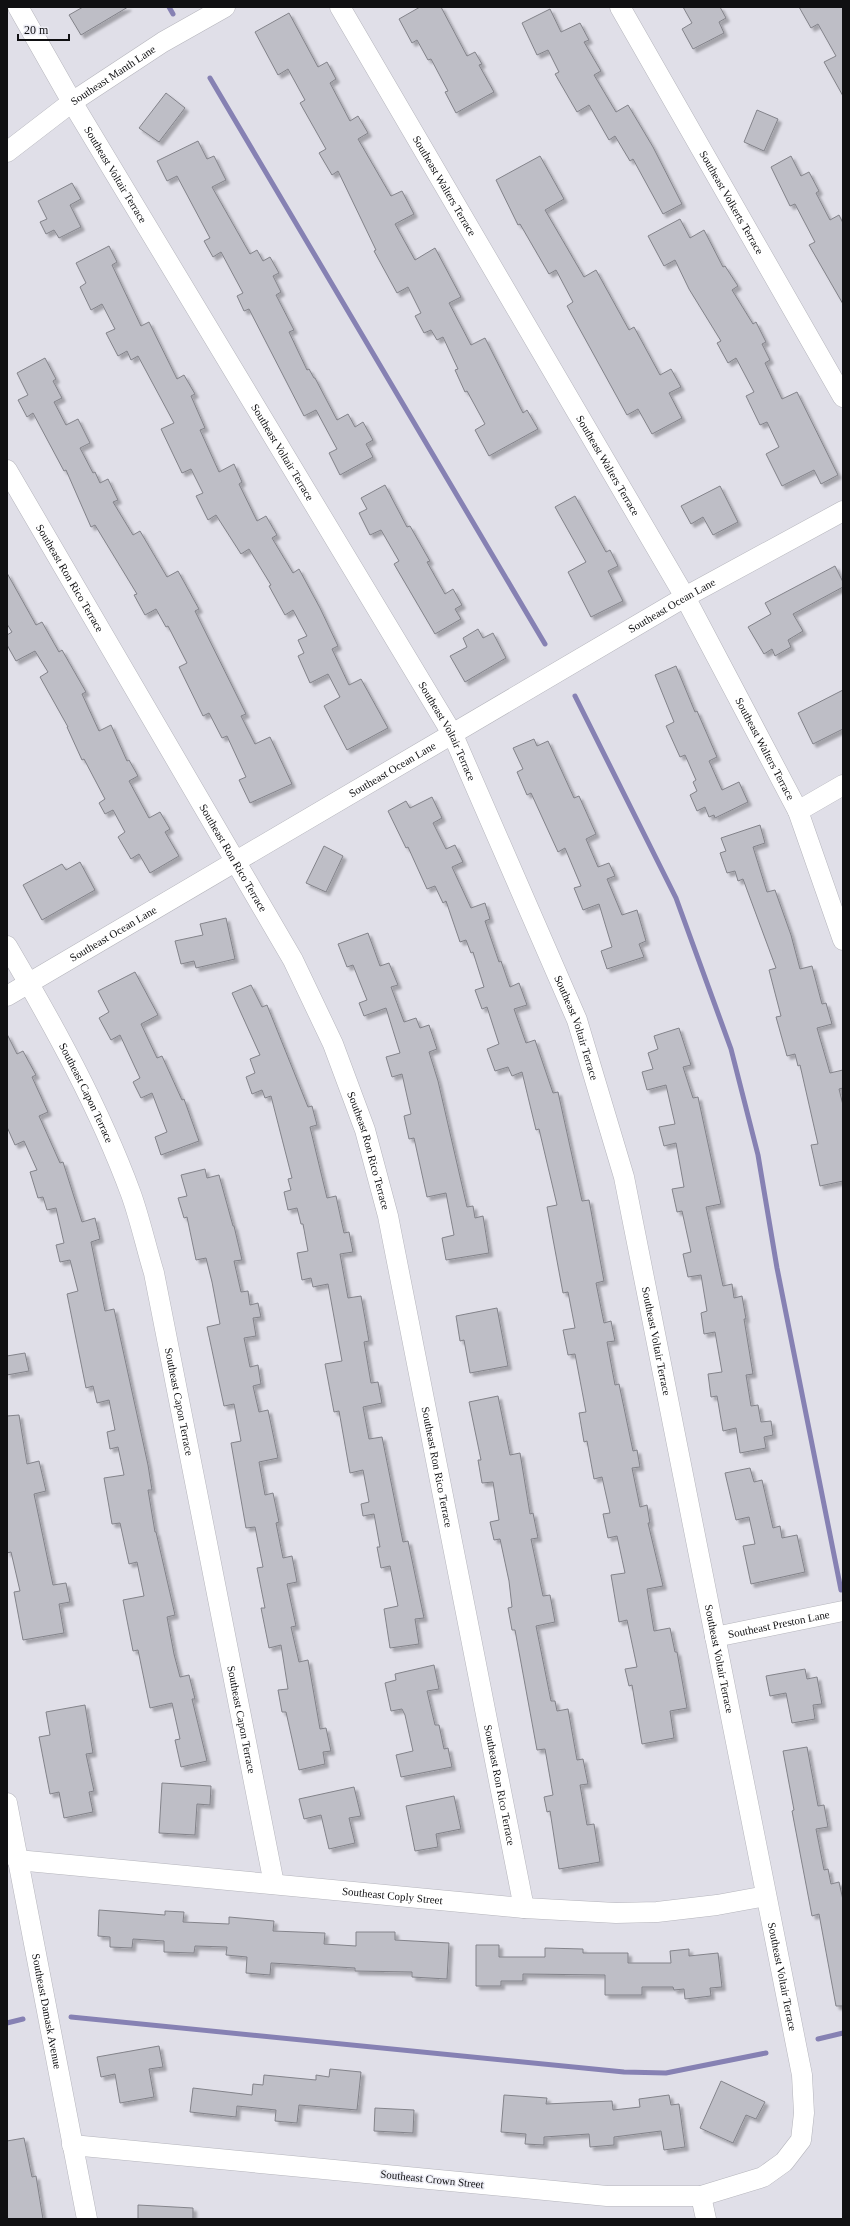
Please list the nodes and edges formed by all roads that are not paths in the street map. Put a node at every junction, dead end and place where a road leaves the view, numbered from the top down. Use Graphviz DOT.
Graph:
graph roads {
  1 [pos="18,7"];
  2 [pos="225,7"];
  3 [pos="340,7"];
  4 [pos="620,7"];
  5 [pos="72,102"];
  6 [pos="7,152"];
  7 [pos="843,397"];
  8 [pos="7,470"];
  9 [pos="843,511"];
  10 [pos="685,598"];
  11 [pos="453,735"];
  12 [pos="843,785"];
  13 [pos="798,811"];
  14 [pos="235,862"];
  15 [pos="843,940"];
  16 [pos="7,946"];
  17 [pos="29,984"];
  18 [pos="7,996"];
  19 [pos="843,1611"];
  20 [pos="715,1636"];
  21 [pos="7,1803"];
  22 [pos="17,1860"];
  23 [pos="274,1884"];
  24 [pos="766,1896"];
  25 [pos="524,1908"];
  26 [pos="72,2144"];
  27 [pos="784,2162"];
  28 [pos="701,2196"];
  29 [pos="87,2219"];
  30 [pos="706,2219"];
  1 -- 5 [label="street, Southeast Voltair Terrace"];
  2 -- 5 [label="street, Southeast Manth Lane"];
  3 -- 10 [label="street, Southeast Walters Terrace"];
  4 -- 7 [label="street, Southeast Volkerts Terrace"];
  5 -- 6 [label="street, Southeast Manth Lane"];
  5 -- 11 [label="street, Southeast Voltair Terrace"];
  8 -- 14 [label="street, Southeast Ron Rico Terrace"];
  9 -- 10 [label="street, Southeast Ocean Lane"];
  10 -- 11 [label="street, Southeast Ocean Lane"];
  10 -- 13 [label="street, Southeast Walters Terrace"];
  11 -- 14 [label="street, Southeast Ocean Lane"];
  11 -- 20 [label="street, Southeast Voltair Terrace"];
  12 -- 13 [label="street"];
  13 -- 15 [label="street, Southeast Walters Terrace"];
  14 -- 17 [label="street, Southeast Ocean Lane"];
  14 -- 25 [label="street, Southeast Ron Rico Terrace"];
  16 -- 17 [label="street, Southeast Capon Terrace"];
  17 -- 18 [label="street, Southeast Ocean Lane"];
  17 -- 23 [label="street, Southeast Capon Terrace"];
  19 -- 20 [label="street, Southeast Preston Lane"];
  20 -- 24 [label="street, Southeast Voltair Terrace"];
  21 -- 22 [label="street, Southeast Damask Avenue"];
  22 -- 23 [label="street, Southeast Coply Street"];
  22 -- 26 [label="street, Southeast Damask Avenue"];
  23 -- 25 [label="street, Southeast Coply Street"];
  24 -- 25 [label="street, Southeast Coply Street"];
  24 -- 27 [label="street, Southeast Voltair Terrace"];
  26 -- 28 [label="street, Southeast Crown Street"];
  26 -- 29 [label="street, Southeast Damask Avenue"];
  27 -- 28 [label="street, Southeast Crown Street"];
  28 -- 30 [label="street"];
}
